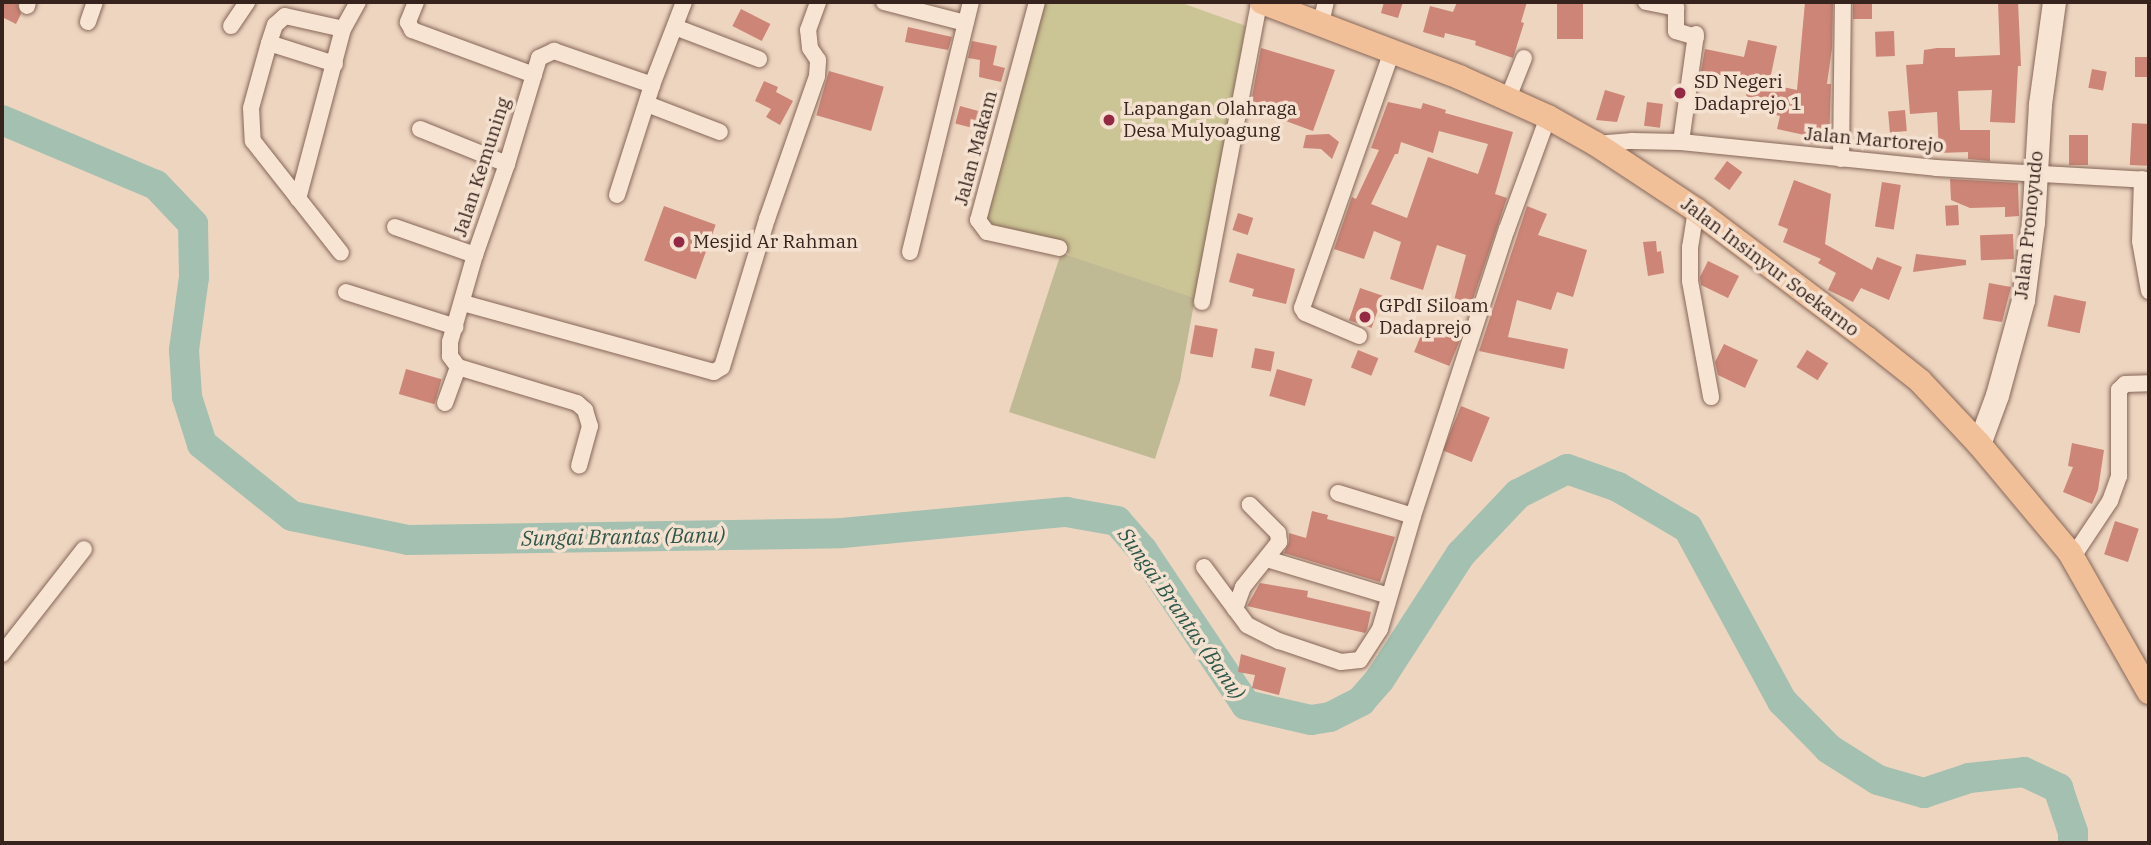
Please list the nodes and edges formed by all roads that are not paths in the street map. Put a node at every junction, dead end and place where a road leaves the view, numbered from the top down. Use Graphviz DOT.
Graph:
graph roads {
  1 [pos="95,2"];
  2 [pos="247,2"];
  3 [pos="358,2"];
  4 [pos="416,2"];
  5 [pos="818,2"];
  6 [pos="884,2"];
  7 [pos="971,2"];
  8 [pos="1037,2"];
  9 [pos="1260,2"];
  10 [pos="1646,2"];
  11 [pos="1843,2"];
  12 [pos="2054,2"];
  13 [pos="681,3"];
  14 [pos="1324,13"];
  15 [pos="88,22"];
  16 [pos="965,23"];
  17 [pos="231,26"];
  18 [pos="675,27"];
  19 [pos="343,29"];
  20 [pos="269,43"];
  21 [pos="1392,51"];
  22 [pos="1524,58"];
  23 [pos="759,59"];
  24 [pos="335,64"];
  25 [pos="534,75"];
  26 [pos="652,85"];
  27 [pos="1508,98"];
  28 [pos="647,104"];
  29 [pos="1548,117"];
  30 [pos="419,129"];
  31 [pos="720,132"];
  32 [pos="1681,142"];
  33 [pos="1596,144"];
  34 [pos="1841,159"];
  35 [pos="507,164"];
  36 [pos="2035,175"];
  37 [pos="2146,180"];
  38 [pos="617,195"];
  39 [pos="298,199"];
  40 [pos="1696,210"];
  41 [pos="395,226"];
  42 [pos="1059,248"];
  43 [pos="910,252"];
  44 [pos="341,253"];
  45 [pos="475,255"];
  46 [pos="2149,291"];
  47 [pos="346,292"];
  48 [pos="1202,302"];
  49 [pos="463,303"];
  50 [pos="456,327"];
  51 [pos="1359,336"];
  52 [pos="458,367"];
  53 [pos="2149,383"];
  54 [pos="1712,397"];
  55 [pos="444,403"];
  56 [pos="1979,444"];
  57 [pos="579,466"];
  58 [pos="1338,494"];
  59 [pos="1250,505"];
  60 [pos="1413,516"];
  61 [pos="84,549"];
  62 [pos="2072,558"];
  63 [pos="1267,559"];
  64 [pos="1204,566"];
  65 [pos="1389,596"];
  66 [pos="1235,609"];
  67 [pos="2,654"];
  68 [pos="2149,692"];
  1 -- 15 [label="street"];
  2 -- 17 [label="street"];
  3 -- 19 [label="street"];
  4 -- 25 [label="street"];
  5 -- 49 [label="street"];
  6 -- 16 [label="street"];
  7 -- 16 [label="street"];
  8 -- 42 [label="street, Jalan Makam"];
  9 -- 14 [label="main road, Jalan Insinyur Soekarno"];
  9 -- 48 [label="street"];
  10 -- 32 [label="street"];
  11 -- 34 [label="street"];
  12 -- 36 [label="main road, Jalan Pronoyudo"];
  13 -- 18 [label="street"];
  14 -- 21 [label="main road, Jalan Insinyur Soekarno"];
  16 -- 43 [label="street"];
  18 -- 23 [label="street"];
  18 -- 26 [label="street"];
  19 -- 20 [label="street"];
  19 -- 24 [label="street"];
  20 -- 24 [label="street"];
  20 -- 39 [label="street"];
  21 -- 27 [label="main road, Jalan Insinyur Soekarno"];
  21 -- 51 [label="street"];
  22 -- 27 [label="street"];
  24 -- 39 [label="street"];
  25 -- 26 [label="street, Jalan Kemuning"];
  25 -- 35 [label="street, Jalan Kemuning"];
  26 -- 28 [label="street"];
  27 -- 29 [label="main road, Jalan Insinyur Soekarno"];
  28 -- 31 [label="street"];
  28 -- 38 [label="street"];
  29 -- 33 [label="main road, Jalan Insinyur Soekarno"];
  29 -- 60 [label="street"];
  30 -- 35 [label="street"];
  32 -- 33 [label="street, Jalan Martorejo"];
  32 -- 34 [label="street, Jalan Martorejo"];
  33 -- 40 [label="main road, Jalan Insinyur Soekarno"];
  34 -- 36 [label="street, Jalan Martorejo"];
  35 -- 45 [label="street, Jalan Kemuning"];
  36 -- 37 [label="street, Jalan Martorejo"];
  36 -- 56 [label="main road, Jalan Pronoyudo"];
  37 -- 46 [label="street"];
  39 -- 44 [label="street"];
  40 -- 54 [label="street"];
  40 -- 56 [label="main road, Jalan Insinyur Soekarno"];
  41 -- 45 [label="street"];
  45 -- 49 [label="street, Jalan Kemuning"];
  47 -- 50 [label="street"];
  49 -- 50 [label="street, Jalan Kemuning"];
  50 -- 52 [label="street, Jalan Kemuning"];
  52 -- 55 [label="street, Jalan Kemuning"];
  52 -- 57 [label="street"];
  53 -- 62 [label="street"];
  56 -- 62 [label="main road, Jalan Insinyur Soekarno"];
  58 -- 60 [label="street"];
  59 -- 63 [label="street"];
  60 -- 65 [label="street"];
  61 -- 67 [label="street"];
  62 -- 68 [label="main road, Jalan Insinyur Soekarno"];
  63 -- 65 [label="street"];
  63 -- 66 [label="street"];
  64 -- 66 [label="street"];
  65 -- 66 [label="street"];
}
